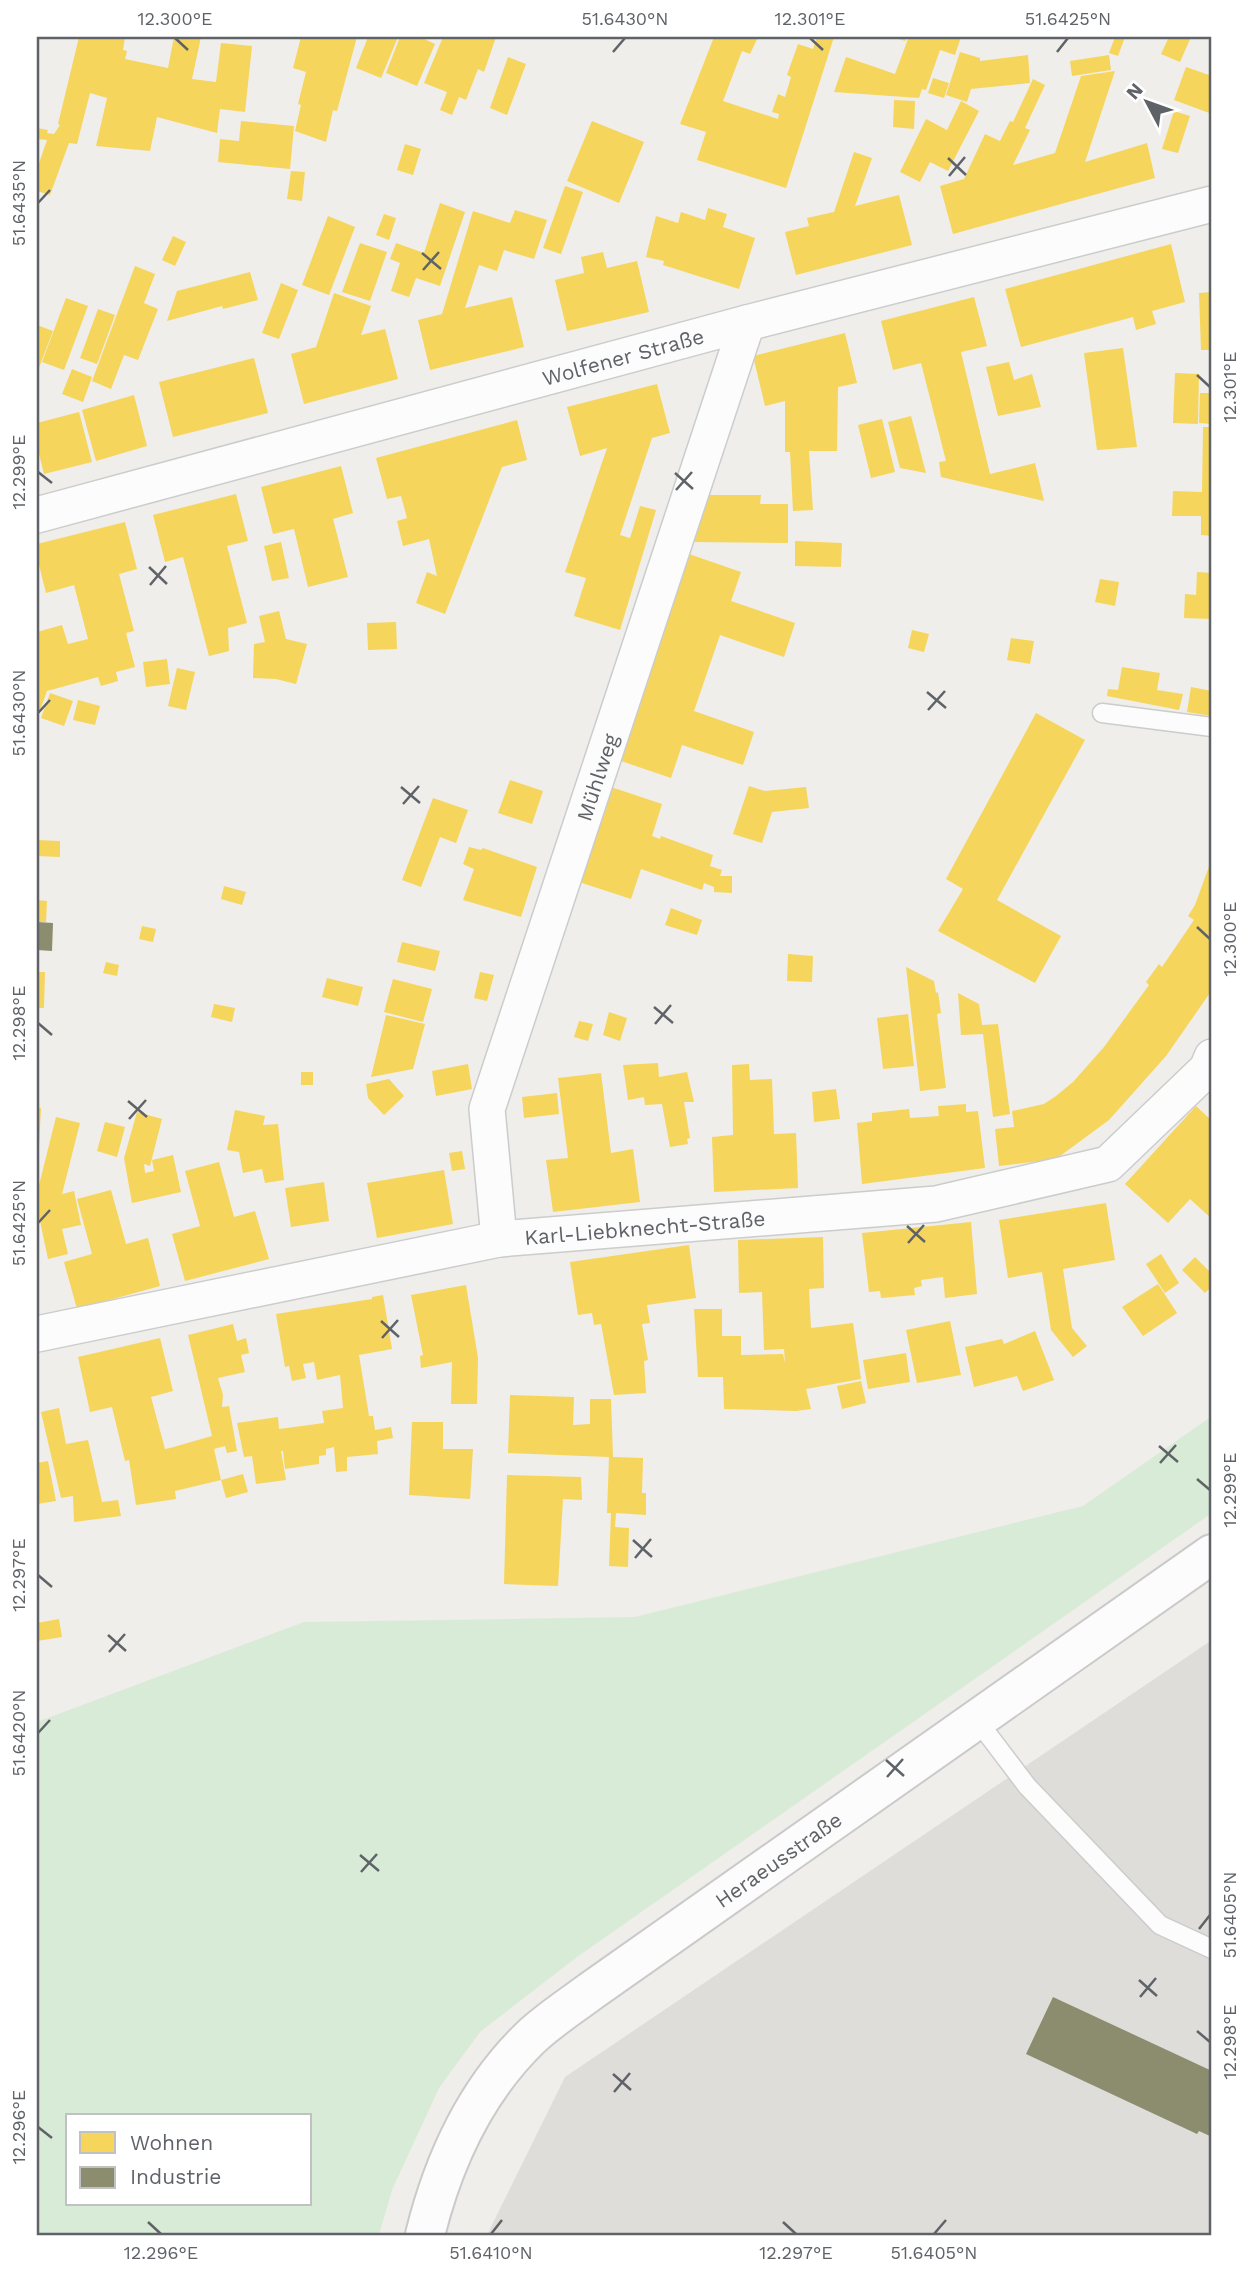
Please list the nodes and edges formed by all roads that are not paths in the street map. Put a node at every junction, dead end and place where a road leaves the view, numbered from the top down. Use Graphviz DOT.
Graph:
graph roads {
  1 [pos="1212,204"];
  2 [pos="747,323"];
  3 [pos="37,515"];
  4 [pos="1102,713"];
  5 [pos="1212,727"];
  6 [pos="1212,1057"];
  7 [pos="499,1239"];
  8 [pos="37,1334"];
  9 [pos="1212,1554"];
  10 [pos="977,1720"];
  11 [pos="1212,1950"];
  12 [pos="425,2235"];
  1 -- 2 [label="street, Wolfener Straße"];
  2 -- 3 [label="street, Wolfener Straße"];
  2 -- 7 [label="street, Mühlweg"];
  4 -- 5 [label="lane"];
  6 -- 7 [label="street, Karl-Liebknecht-Straße"];
  7 -- 8 [label="street, Karl-Liebknecht-Straße"];
  9 -- 10 [label="street, Heraeusstraße"];
  10 -- 11 [label="lane"];
  10 -- 12 [label="street, Heraeusstraße"];
}
